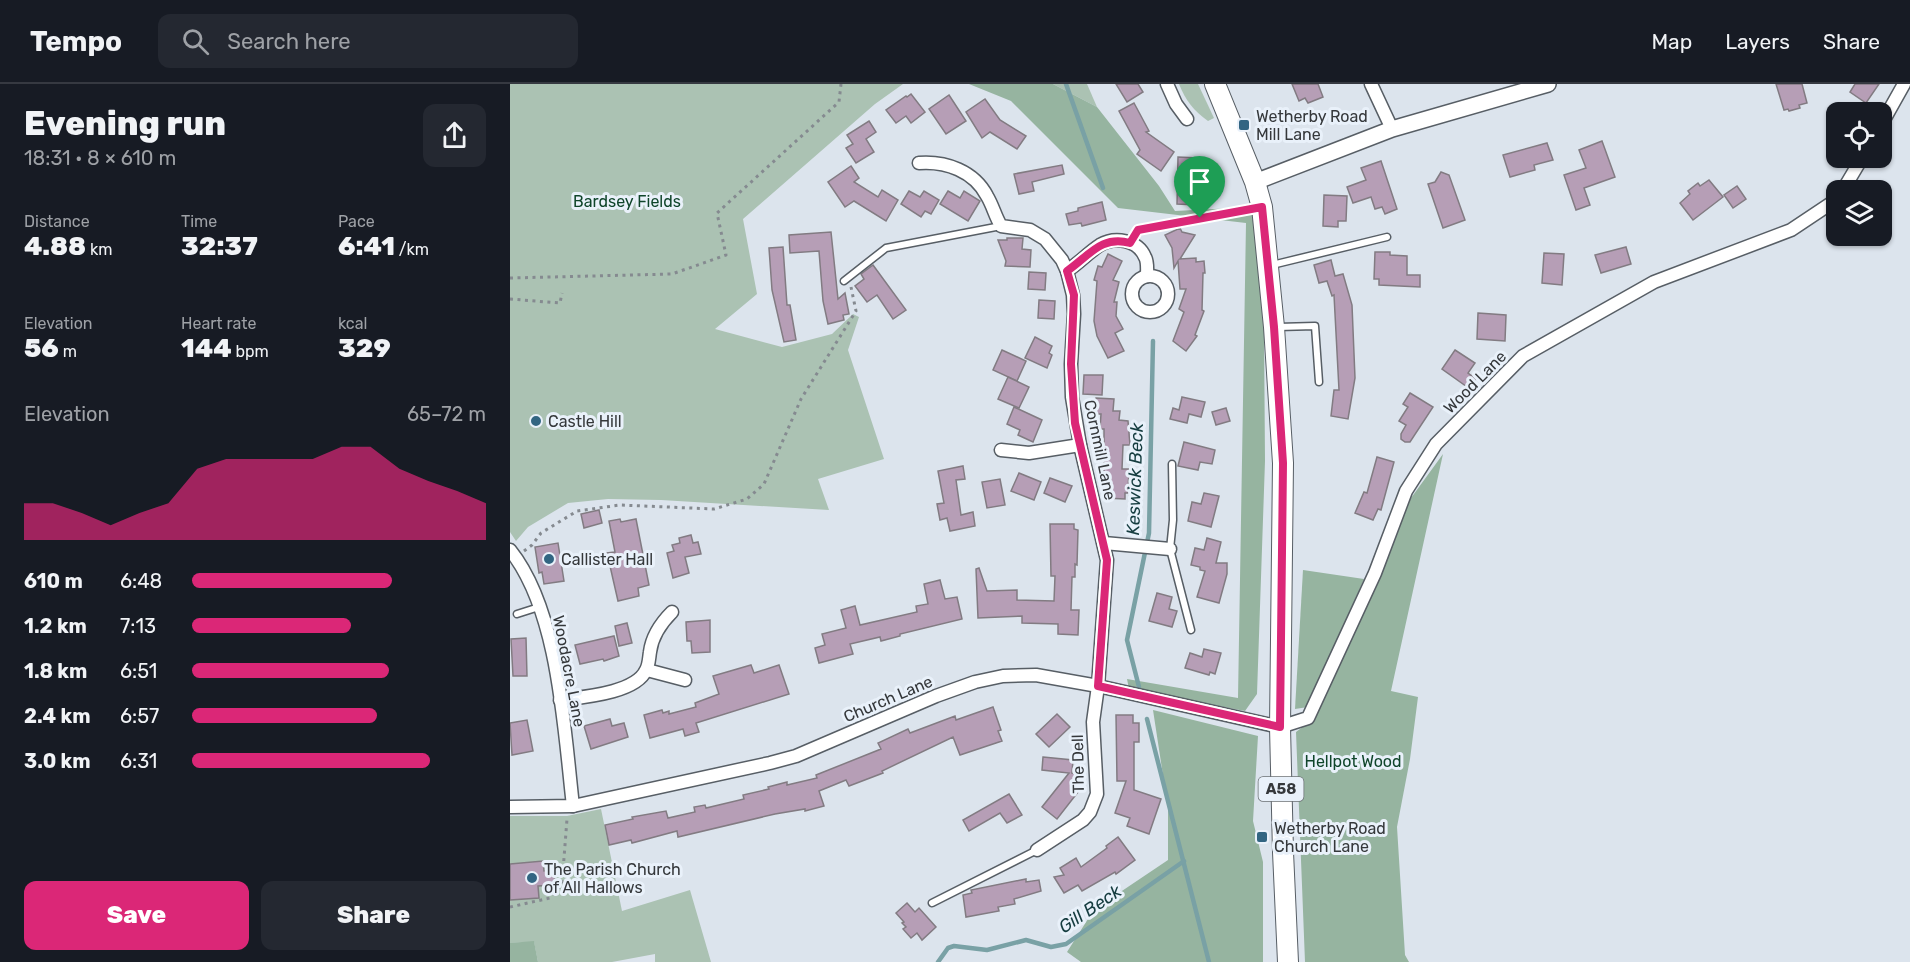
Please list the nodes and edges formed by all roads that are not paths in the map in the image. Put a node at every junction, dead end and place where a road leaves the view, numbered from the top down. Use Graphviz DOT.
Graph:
graph roads {
  1 [pos="1167,84"];
  2 [pos="1215,84"];
  3 [pos="1371,84"];
  4 [pos="1548,84"];
  5 [pos="1904,84"];
  6 [pos="1892,105"];
  7 [pos="1187,119"];
  8 [pos="1392,129"];
  9 [pos="919,163"];
  10 [pos="1255,182"];
  11 [pos="1826,207"];
  12 [pos="1001,226"];
  13 [pos="1387,237"];
  14 [pos="1268,266"];
  15 [pos="1067,271"];
  16 [pos="1148,276"];
  17 [pos="846,279"];
  18 [pos="1274,327"];
  19 [pos="1319,382"];
  20 [pos="1080,445"];
  21 [pos="1001,450"];
  22 [pos="1172,464"];
  23 [pos="1104,543"];
  24 [pos="1170,549"];
  25 [pos="510,550"];
  26 [pos="514,564"];
  27 [pos="539,607"];
  28 [pos="672,612"];
  29 [pos="517,614"];
  30 [pos="1191,630"];
  31 [pos="647,670"];
  32 [pos="685,680"];
  33 [pos="1098,686"];
  34 [pos="560,700"];
  35 [pos="1280,727"];
  36 [pos="571,806"];
  37 [pos="510,807"];
  38 [pos="1037,850"];
  39 [pos="932,903"];
  40 [pos="1288,962"];
  1 -- 7 [label="street"];
  2 -- 10 [label="main road, A58"];
  3 -- 8 [label="street"];
  4 -- 8 [label="street"];
  5 -- 6 [label="street"];
  8 -- 10 [label="street"];
  9 -- 12 [label="street"];
  10 -- 14 [label="main road, A58"];
  11 -- 35 [label="street, Wood Lane"];
  12 -- 15 [label="street, Cornmill Lane"];
  12 -- 17 [label="lane, Cornmill Lane"];
  13 -- 14 [label="lane"];
  14 -- 18 [label="main road, A58"];
  15 -- 16 [label="street"];
  15 -- 20 [label="street, Cornmill Lane"];
  18 -- 19 [label="lane"];
  18 -- 35 [label="main road, A58"];
  20 -- 21 [label="street"];
  20 -- 23 [label="street, Cornmill Lane"];
  22 -- 24 [label="lane"];
  23 -- 24 [label="street"];
  23 -- 33 [label="street, Cornmill Lane"];
  24 -- 30 [label="lane"];
  25 -- 26 [label="street, Woodacre Lane"];
  26 -- 27 [label="street, Woodacre Lane"];
  27 -- 29 [label="lane"];
  27 -- 34 [label="street, Woodacre Lane"];
  28 -- 31 [label="street"];
  31 -- 32 [label="street"];
  31 -- 34 [label="street"];
  33 -- 35 [label="street, Church Lane"];
  33 -- 36 [label="street, Church Lane"];
  33 -- 38 [label="street, The Dell"];
  34 -- 36 [label="street, Woodacre Lane"];
  35 -- 40 [label="main road, A58"];
  36 -- 37 [label="street, Church Lane"];
  38 -- 39 [label="lane"];
}
